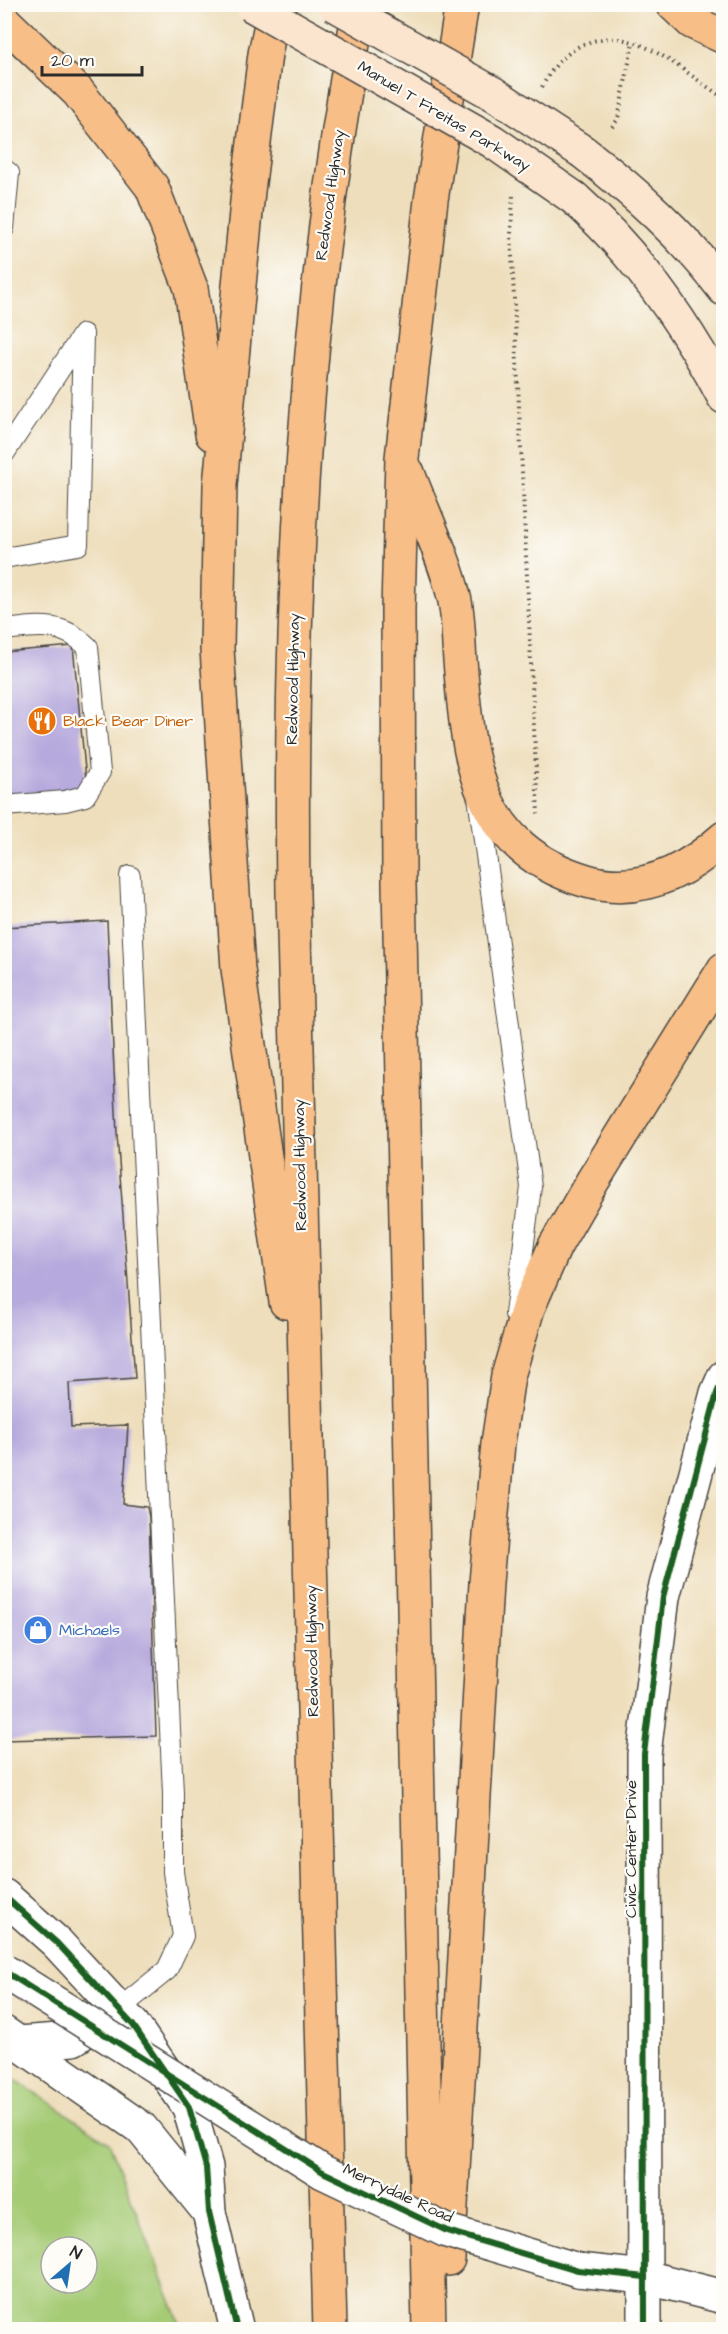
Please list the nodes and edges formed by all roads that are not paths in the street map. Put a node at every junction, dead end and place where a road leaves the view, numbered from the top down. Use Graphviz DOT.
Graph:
graph roads {
  1 [pos="250,4"];
  2 [pos="275,4"];
  3 [pos="334,4"];
  4 [pos="360,4"];
  5 [pos="462,4"];
  6 [pos="673,4"];
  7 [pos="4,21"];
  8 [pos="723,37"];
  9 [pos="4,169"];
  10 [pos="4,228"];
  11 [pos="723,289"];
  12 [pos="723,397"];
  13 [pos="4,454"];
  14 [pos="402,458"];
  15 [pos="220,485"];
  16 [pos="4,558"];
  17 [pos="4,630"];
  18 [pos="475,775"];
  19 [pos="4,806"];
  20 [pos="723,838"];
  21 [pos="130,876"];
  22 [pos="723,969"];
  23 [pos="508,1377"];
  24 [pos="723,1377"];
  25 [pos="307,1453"];
  26 [pos="4,1896"];
  27 [pos="4,1971"];
  28 [pos="119,2009"];
  29 [pos="12,2038"];
  30 [pos="208,2212"];
  31 [pos="645,2277"];
  32 [pos="723,2297"];
  33 [pos="237,2330"];
  34 [pos="330,2330"];
  35 [pos="429,2330"];
  36 [pos="444,2330"];
  37 [pos="645,2330"];
  1 -- 12 [label="main road, Manuel T Freitas Parkway, bridge"];
  2 -- 15 [label="highway"];
  3 -- 11 [label="main road, bridge"];
  4 -- 25 [label="highway, Redwood Highway"];
  5 -- 14 [label="highway"];
  6 -- 8 [label="highway"];
  7 -- 15 [label="highway"];
  9 -- 10 [label="lane"];
  13 -- 16 [label="lane"];
  14 -- 18 [label="highway"];
  14 -- 35 [label="highway"];
  15 -- 25 [label="highway"];
  17 -- 19 [label="lane"];
  18 -- 20 [label="highway"];
  18 -- 23 [label="lane"];
  21 -- 28 [label="lane"];
  22 -- 23 [label="highway"];
  23 -- 36 [label="highway"];
  24 -- 31 [label="street, Civic Center Drive"];
  25 -- 34 [label="highway, Redwood Highway"];
  26 -- 28 [label="street"];
  27 -- 31 [label="street, Merrydale Road, bridge"];
  28 -- 29 [label="street"];
  28 -- 30 [label="street"];
  29 -- 30 [label="street"];
  30 -- 33 [label="street"];
  31 -- 32 [label="street, Merrydale Road"];
  31 -- 37 [label="street, Civic Center Drive"];
}
